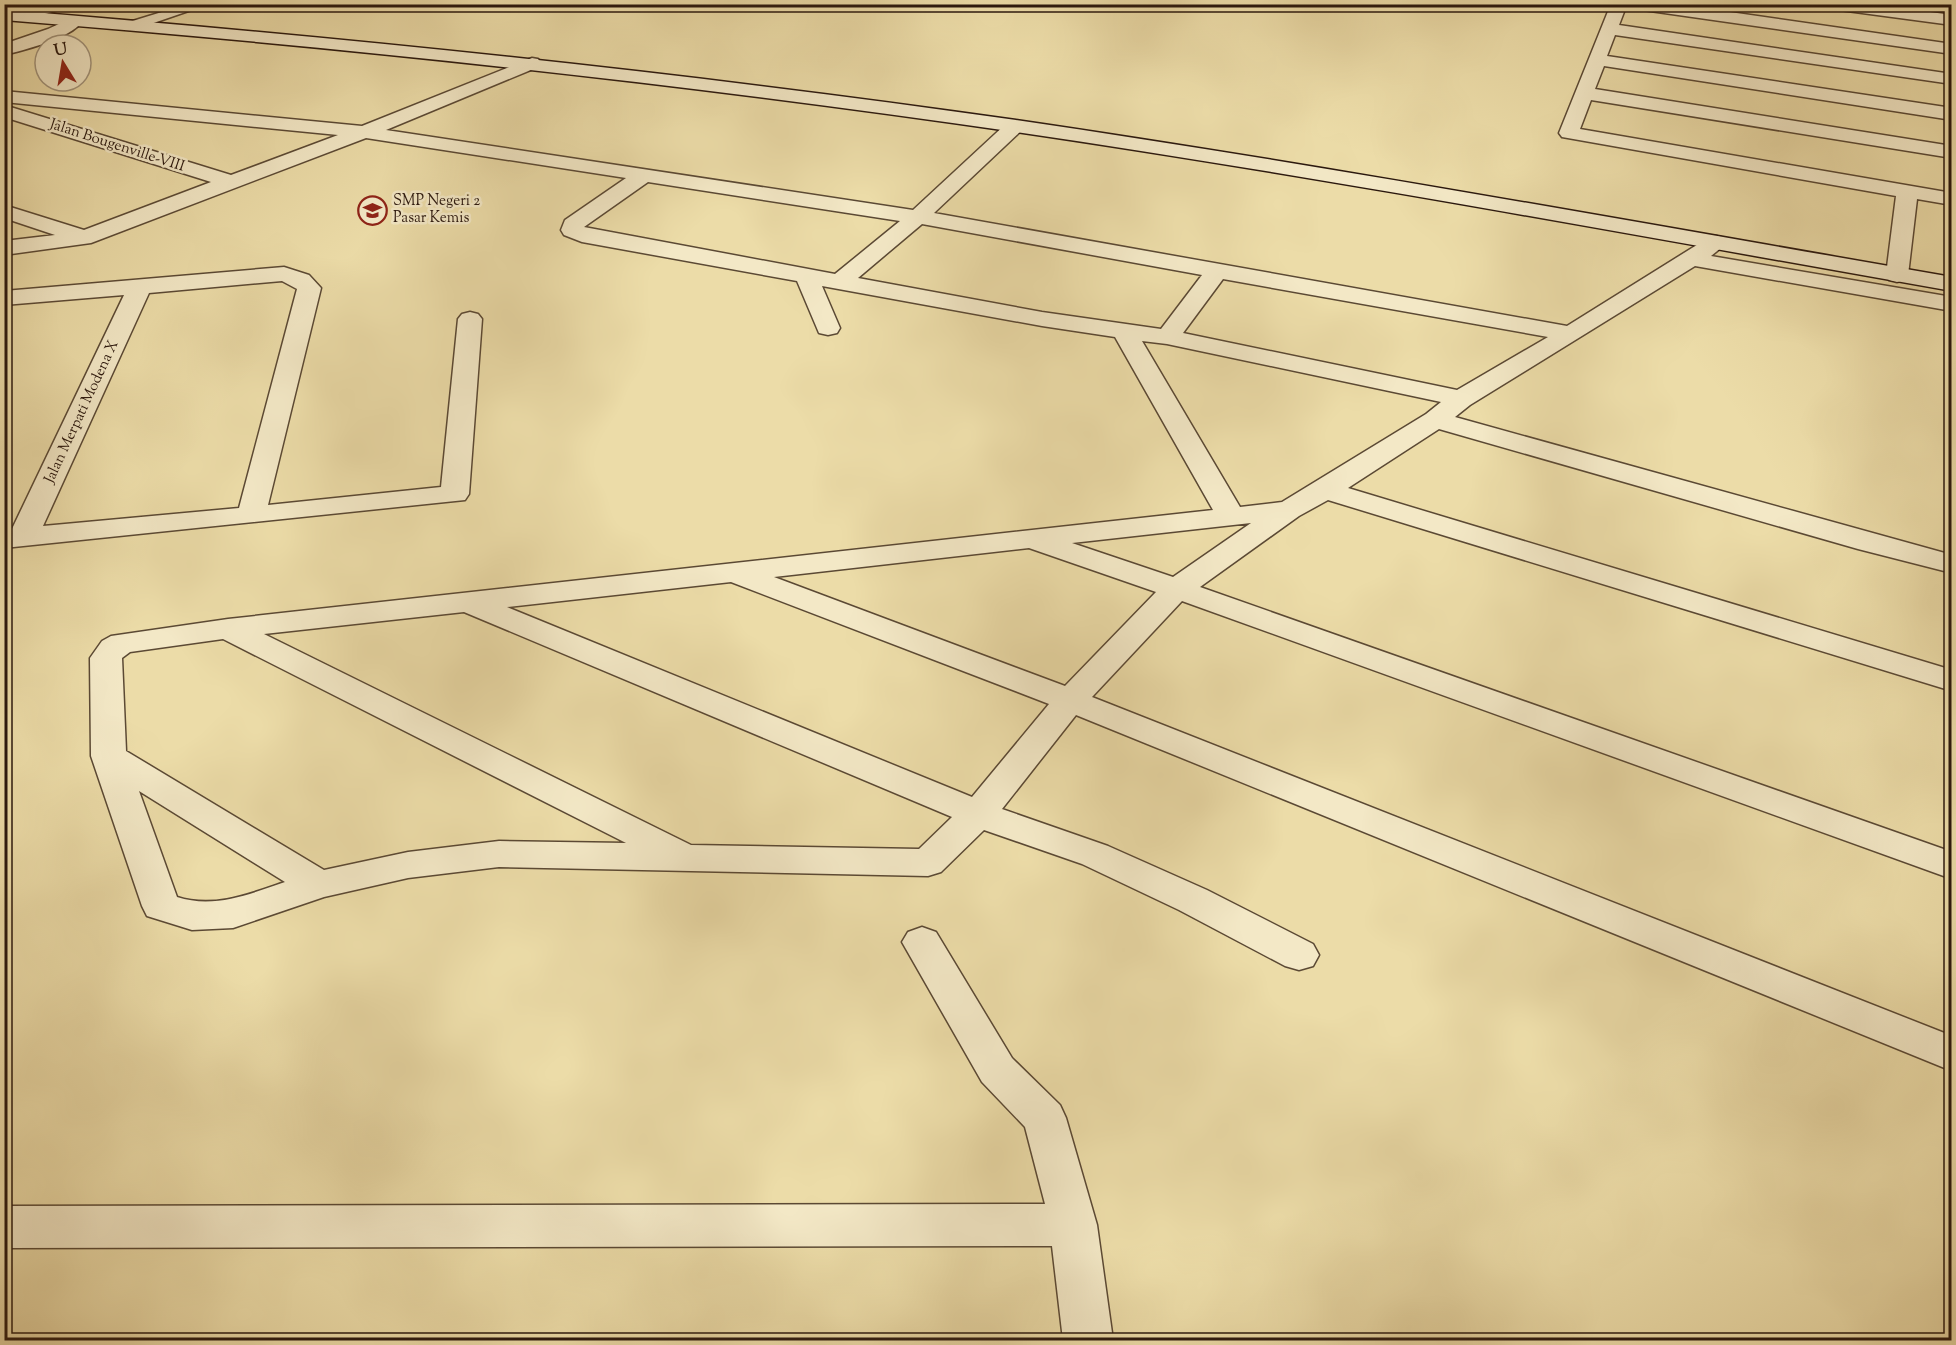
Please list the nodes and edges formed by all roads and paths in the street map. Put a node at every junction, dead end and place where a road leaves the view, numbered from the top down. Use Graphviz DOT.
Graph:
graph roads {
  1 [pos="64,4"];
  2 [pos="203,4"];
  3 [pos="1619,4"];
  4 [pos="1636,4"];
  5 [pos="1832,4"];
  6 [pos="1882,4"];
  7 [pos="1952,12"];
  8 [pos="4,15"];
  9 [pos="23,15"];
  10 [pos="1952,20"];
  11 [pos="74,22"];
  12 [pos="131,26"];
  13 [pos="1609,29"];
  14 [pos="4,31"];
  15 [pos="54,33"];
  16 [pos="33,40"];
  17 [pos="1952,49"];
  18 [pos="4,50"];
  19 [pos="1597,60"];
  20 [pos="532,63"];
  21 [pos="1952,79"];
  22 [pos="1584,93"];
  23 [pos="4,96"];
  24 [pos="4,111"];
  25 [pos="1952,114"];
  26 [pos="1015,126"];
  27 [pos="364,132"];
  28 [pos="1952,152"];
  29 [pos="644,176"];
  30 [pos="228,181"];
  31 [pos="1906,192"];
  32 [pos="1952,200"];
  33 [pos="4,211"];
  34 [pos="918,217"];
  35 [pos="83,238"];
  36 [pos="4,248"];
  37 [pos="1704,251"];
  38 [pos="1217,271"];
  39 [pos="806,274"];
  40 [pos="1897,275"];
  41 [pos="841,281"];
  42 [pos="1952,284"];
  43 [pos="140,286"];
  44 [pos="4,298"];
  45 [pos="1952,304"];
  46 [pos="470,320"];
  47 [pos="828,328"];
  48 [pos="1124,331"];
  49 [pos="1571,334"];
  50 [pos="1167,337"];
  51 [pos="1461,399"];
  52 [pos="1435,420"];
  53 [pos="1325,490"];
  54 [pos="1289,510"];
  55 [pos="251,515"];
  56 [pos="1231,516"];
  57 [pos="14,538"];
  58 [pos="1029,538"];
  59 [pos="1952,564"];
  60 [pos="734,573"];
  61 [pos="1178,589"];
  62 [pos="469,603"];
  63 [pos="228,629"];
  64 [pos="1952,681"];
  65 [pos="1070,700"];
  66 [pos="110,756"];
  67 [pos="978,814"];
  68 [pos="685,858"];
  69 [pos="1952,866"];
  70 [pos="319,885"];
  71 [pos="922,942"];
  72 [pos="1299,955"];
  73 [pos="1952,1054"];
  74 [pos="1073,1225"];
  75 [pos="4,1227"];
  76 [pos="1088,1341"];
  1 -- 9 [label="street"];
  2 -- 12 [label="lane"];
  3 -- 13 [label="street"];
  4 -- 17 [label="street"];
  5 -- 10 [label="street"];
  6 -- 7 [label="street"];
  8 -- 9 [label="street"];
  9 -- 11 [label="street"];
  11 -- 12 [label="street"];
  11 -- 15 [label="street"];
  12 -- 20 [label="street"];
  13 -- 19 [label="street"];
  13 -- 21 [label="street"];
  14 -- 15 [label="street"];
  16 -- 18 [label="street"];
  19 -- 22 [label="street"];
  19 -- 25 [label="street"];
  20 -- 26 [label="street"];
  20 -- 27 [label="street"];
  22 -- 28 [label="street"];
  22 -- 31 [label="street"];
  23 -- 27 [label="street"];
  24 -- 30 [label="street, Jalan Bougenville-VIII"];
  26 -- 34 [label="street"];
  26 -- 37 [label="street"];
  27 -- 29 [label="street"];
  27 -- 30 [label="street"];
  29 -- 34 [label="street"];
  29 -- 39 [label="street"];
  30 -- 35 [label="street"];
  31 -- 32 [label="street"];
  31 -- 40 [label="street"];
  33 -- 35 [label="street"];
  34 -- 38 [label="street"];
  34 -- 41 [label="street"];
  35 -- 36 [label="street"];
  37 -- 40 [label="street"];
  37 -- 45 [label="street"];
  37 -- 49 [label="street"];
  38 -- 49 [label="street"];
  38 -- 50 [label="street"];
  39 -- 41 [label="street"];
  39 -- 47 [label="street"];
  40 -- 42 [label="street"];
  41 -- 48 [label="street"];
  43 -- 44 [label="street"];
  43 -- 55 [label="street"];
  43 -- 57 [label="street, Jalan Merpati Modena X"];
  46 -- 55 [label="street"];
  48 -- 50 [label="street"];
  48 -- 56 [label="street"];
  49 -- 51 [label="street"];
  50 -- 51 [label="street"];
  51 -- 52 [label="street"];
  52 -- 53 [label="street"];
  52 -- 59 [label="street"];
  53 -- 54 [label="street"];
  53 -- 64 [label="street"];
  54 -- 56 [label="street"];
  54 -- 61 [label="street"];
  55 -- 57 [label="street"];
  56 -- 58 [label="street"];
  58 -- 60 [label="street"];
  58 -- 61 [label="street"];
  60 -- 62 [label="street"];
  60 -- 65 [label="street"];
  61 -- 65 [label="street"];
  61 -- 69 [label="street"];
  62 -- 63 [label="street"];
  62 -- 67 [label="street"];
  63 -- 66 [label="street"];
  63 -- 68 [label="street"];
  65 -- 67 [label="street"];
  65 -- 73 [label="street"];
  66 -- 70 [label="street"];
  66 -- 70 [label="street"];
  67 -- 68 [label="street"];
  67 -- 72 [label="street"];
  68 -- 70 [label="street"];
  71 -- 74 [label="street"];
  74 -- 75 [label="street"];
  74 -- 76 [label="street"];
}
